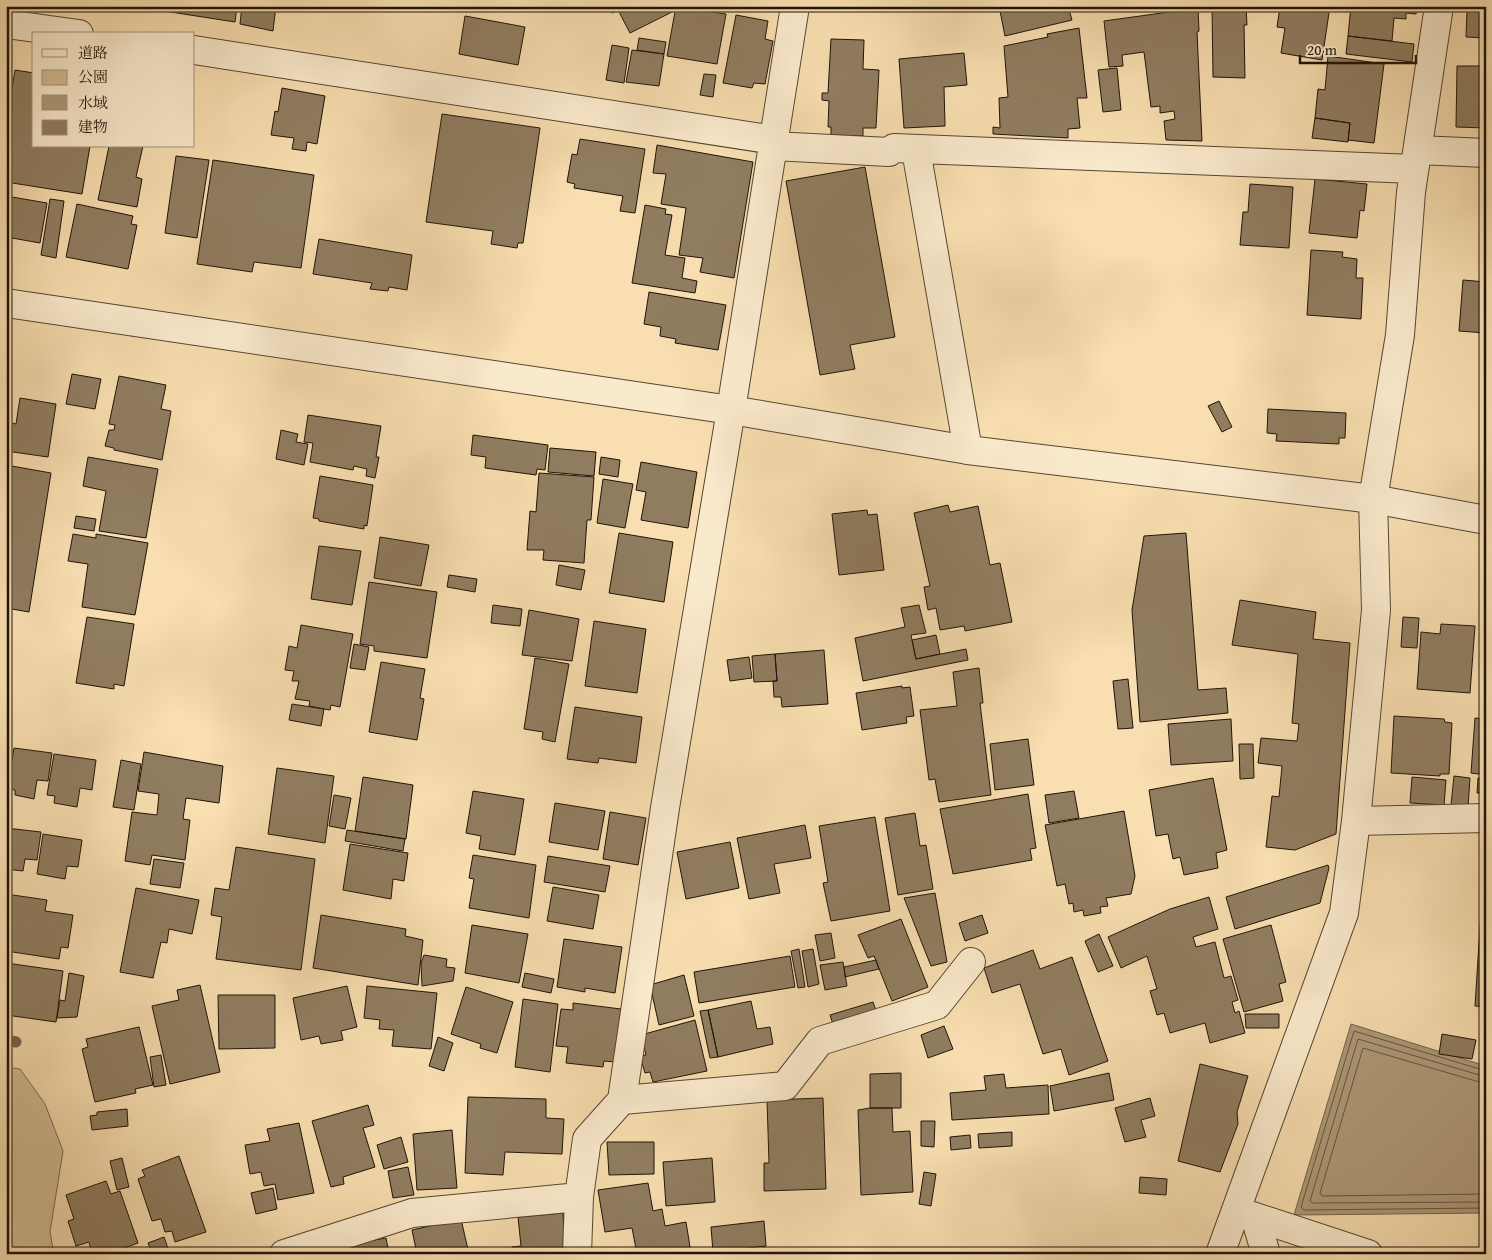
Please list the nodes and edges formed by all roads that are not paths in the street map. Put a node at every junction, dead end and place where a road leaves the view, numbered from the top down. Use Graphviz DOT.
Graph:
graph roads {
  1 [pos="795,6"];
  2 [pos="1439,6"];
  3 [pos="6,24"];
  4 [pos="64,32"];
  5 [pos="195,50"];
  6 [pos="773,143"];
  7 [pos="916,150"];
  8 [pos="1486,153"];
  9 [pos="1416,160"];
  10 [pos="6,303"];
  11 [pos="731,410"];
  12 [pos="968,450"];
  13 [pos="1373,500"];
  14 [pos="1486,520"];
  15 [pos="1486,818"];
  16 [pos="1356,821"];
  17 [pos="971,962"];
  18 [pos="622,1100"];
  19 [pos="580,1198"];
  20 [pos="1246,1214"];
  21 [pos="284,1254"];
  22 [pos="577,1254"];
  23 [pos="1220,1254"];
  24 [pos="1266,1254"];
  25 [pos="1368,1254"];
  1 -- 6 [label="street"];
  2 -- 9 [label="street"];
  3 -- 4 [label="street"];
  5 -- 6 [label="street"];
  6 -- 7 [label="street"];
  6 -- 11 [label="street"];
  7 -- 9 [label="street"];
  7 -- 12 [label="street"];
  8 -- 9 [label="street"];
  9 -- 13 [label="street"];
  10 -- 11 [label="street"];
  11 -- 12 [label="street"];
  11 -- 18 [label="street"];
  12 -- 13 [label="street"];
  13 -- 14 [label="street"];
  13 -- 16 [label="street"];
  15 -- 16 [label="street"];
  16 -- 20 [label="street"];
  17 -- 18 [label="street"];
  18 -- 19 [label="street"];
  19 -- 21 [label="street"];
  19 -- 22 [label="street"];
  20 -- 23 [label="street"];
  20 -- 24 [label="street"];
  20 -- 25 [label="street"];
}
